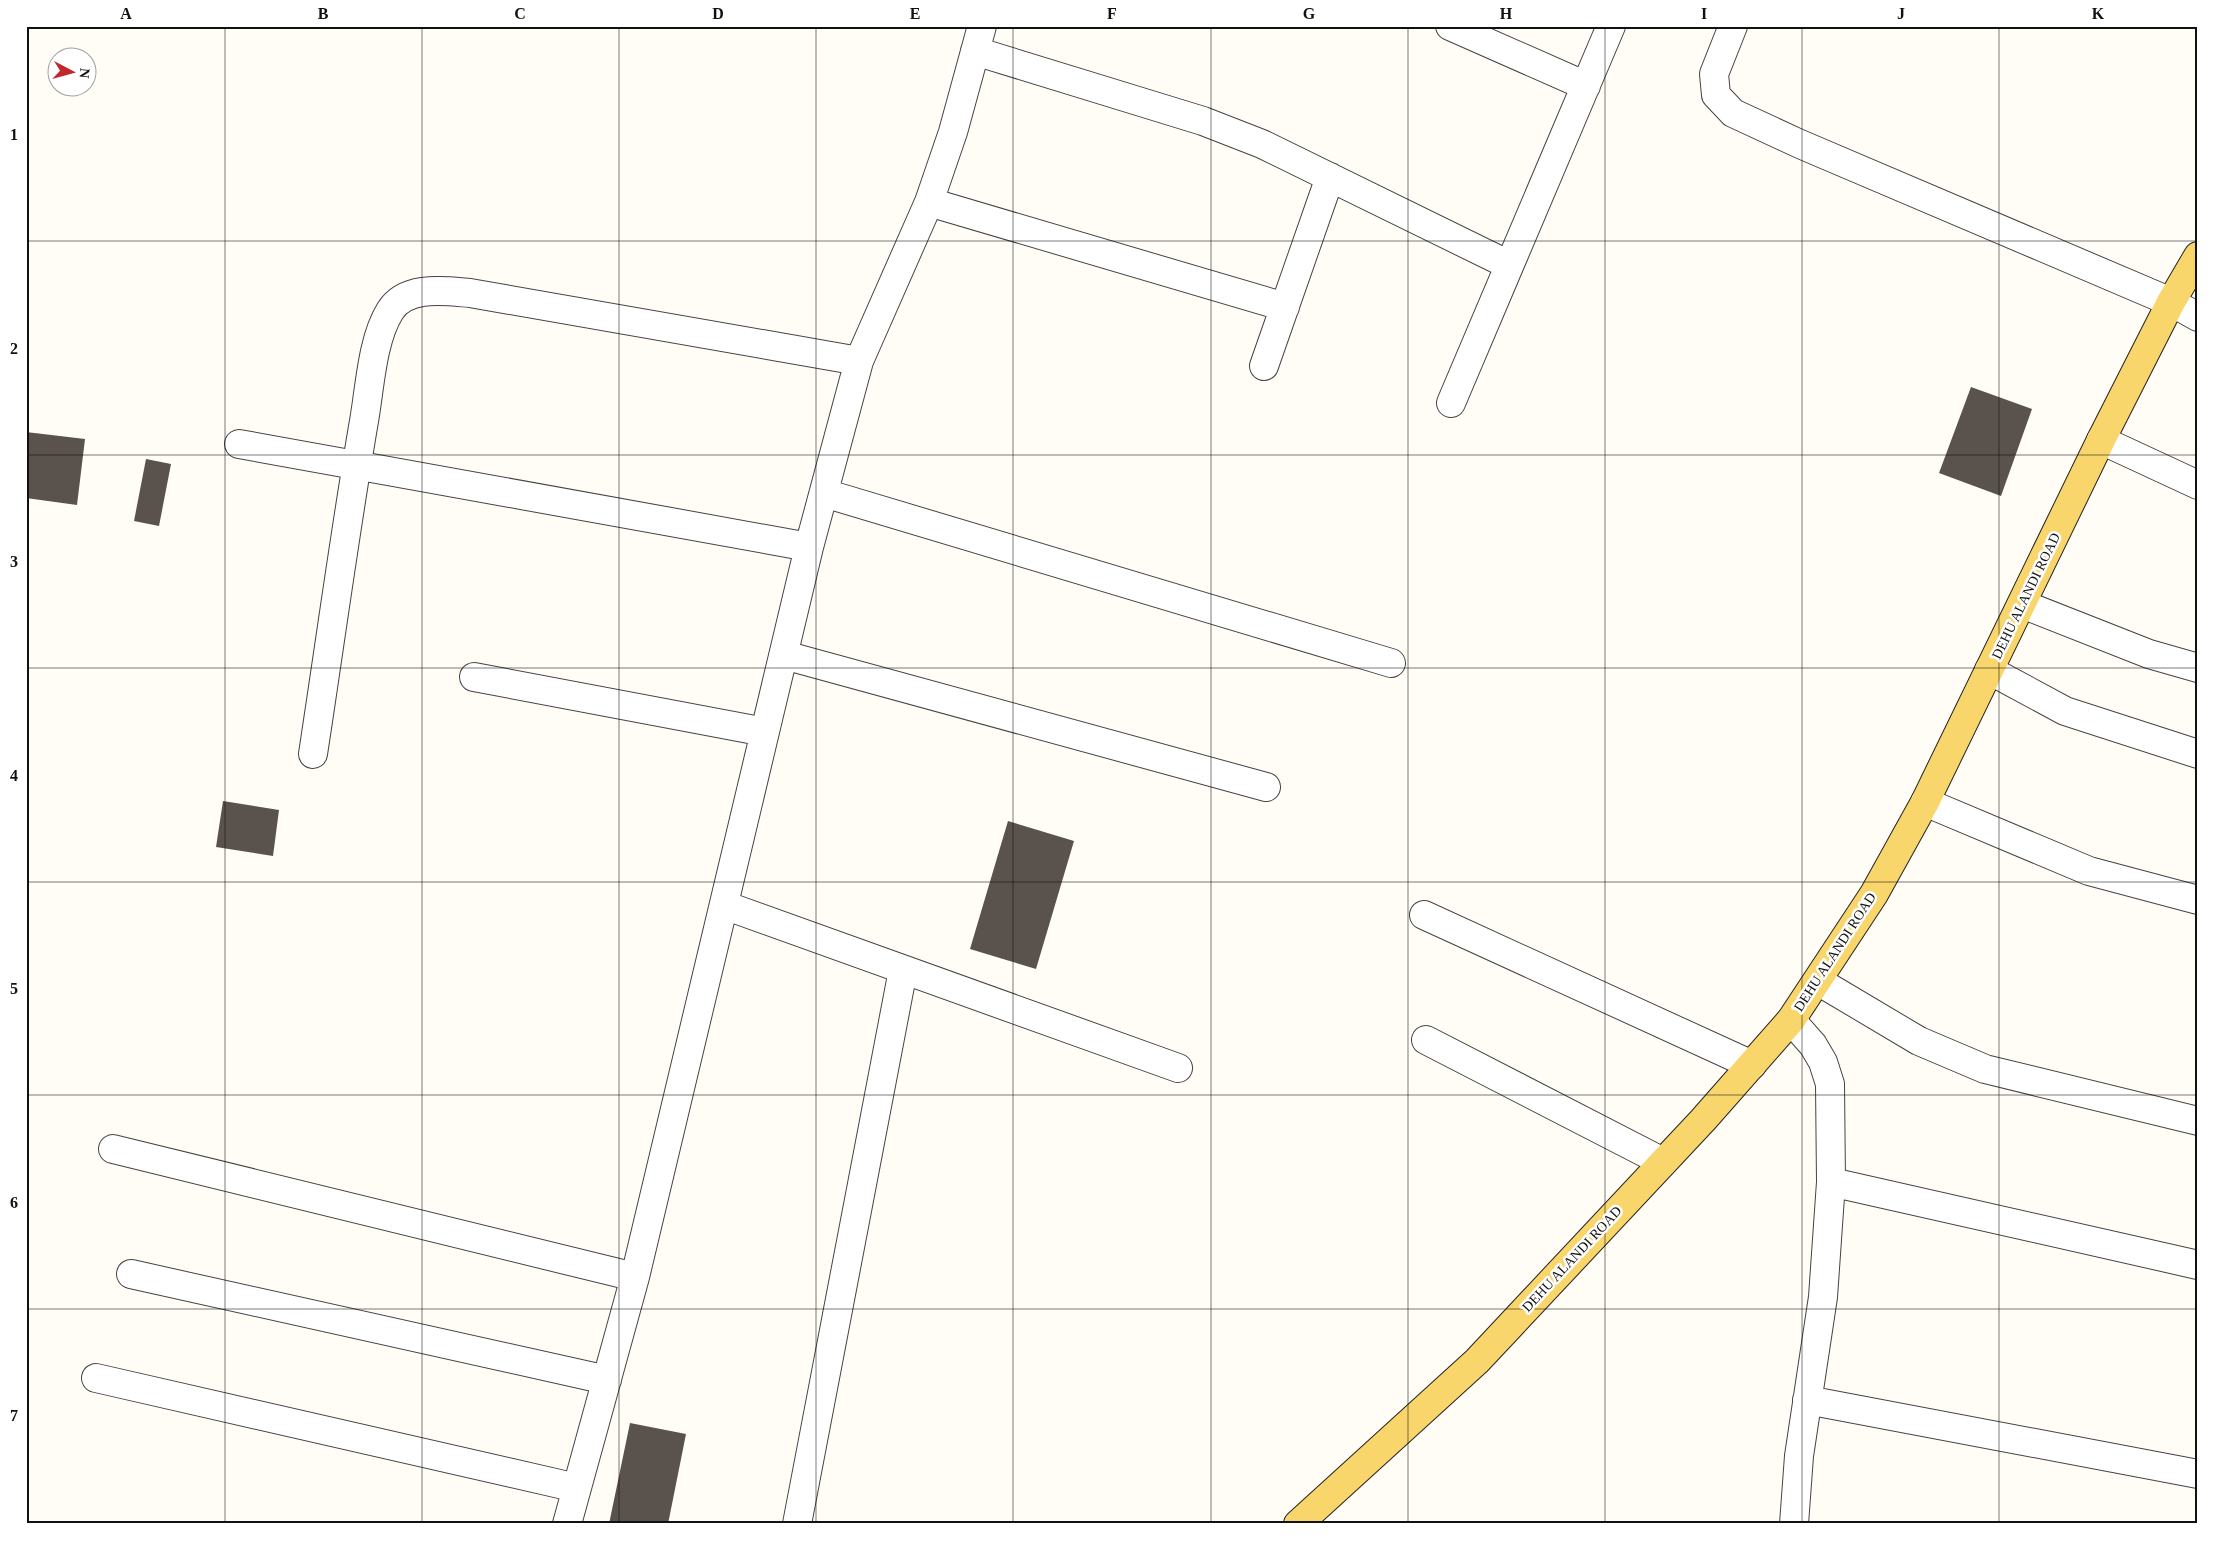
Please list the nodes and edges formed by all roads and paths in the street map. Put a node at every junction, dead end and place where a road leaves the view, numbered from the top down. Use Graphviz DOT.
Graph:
graph roads {
  1 [pos="1450,26"];
  2 [pos="1611,26"];
  3 [pos="1733,26"];
  4 [pos="979,38"];
  5 [pos="1586,86"];
  6 [pos="1330,177"];
  7 [pos="929,202"];
  8 [pos="2198,256"];
  9 [pos="1509,265"];
  10 [pos="2171,302"];
  11 [pos="1285,307"];
  12 [pos="2198,316"];
  13 [pos="859,361"];
  14 [pos="1264,366"];
  15 [pos="1451,404"];
  16 [pos="2101,440"];
  17 [pos="239,444"];
  18 [pos="356,466"];
  19 [pos="2198,485"];
  20 [pos="824,493"];
  21 [pos="809,547"];
  22 [pos="2022,604"];
  23 [pos="784,655"];
  24 [pos="1391,663"];
  25 [pos="2198,668"];
  26 [pos="1989,670"];
  27 [pos="474,678"];
  28 [pos="765,732"];
  29 [pos="313,754"];
  30 [pos="2198,754"];
  31 [pos="1266,787"];
  32 [pos="1925,802"];
  33 [pos="2198,900"];
  34 [pos="724,905"];
  35 [pos="1424,915"];
  36 [pos="903,970"];
  37 [pos="1818,981"];
  38 [pos="1791,1020"];
  39 [pos="1426,1040"];
  40 [pos="1752,1065"];
  41 [pos="1178,1068"];
  42 [pos="2198,1121"];
  43 [pos="113,1149"];
  44 [pos="1663,1162"];
  45 [pos="1830,1182"];
  46 [pos="2198,1265"];
  47 [pos="131,1274"];
  48 [pos="635,1277"];
  49 [pos="96,1378"];
  50 [pos="607,1380"];
  51 [pos="1807,1400"];
  52 [pos="2198,1474"];
  53 [pos="577,1488"];
  54 [pos="567,1524"];
  55 [pos="797,1524"];
  56 [pos="1298,1524"];
  57 [pos="1794,1524"];
  1 -- 5 [label="street"];
  2 -- 5 [label="street"];
  3 -- 10 [label="street"];
  4 -- 6 [label="street"];
  4 -- 7 [label="street"];
  5 -- 9 [label="street"];
  6 -- 9 [label="street"];
  6 -- 11 [label="street"];
  7 -- 11 [label="street"];
  7 -- 13 [label="street"];
  8 -- 10 [label="main road, DEHU ALANDI ROAD"];
  9 -- 15 [label="street"];
  10 -- 12 [label="street"];
  10 -- 16 [label="main road, DEHU ALANDI ROAD"];
  11 -- 14 [label="street"];
  13 -- 18 [label="street"];
  13 -- 20 [label="street"];
  16 -- 19 [label="street"];
  16 -- 22 [label="main road, DEHU ALANDI ROAD"];
  17 -- 18 [label="street"];
  18 -- 21 [label="street"];
  18 -- 29 [label="street"];
  20 -- 21 [label="street"];
  20 -- 24 [label="street"];
  21 -- 23 [label="street"];
  22 -- 25 [label="street"];
  22 -- 26 [label="main road, DEHU ALANDI ROAD"];
  23 -- 28 [label="street"];
  23 -- 31 [label="street"];
  26 -- 30 [label="street"];
  26 -- 32 [label="main road, DEHU ALANDI ROAD"];
  27 -- 28 [label="street"];
  28 -- 34 [label="street"];
  32 -- 33 [label="street"];
  32 -- 37 [label="main road, DEHU ALANDI ROAD"];
  34 -- 36 [label="street"];
  34 -- 48 [label="street"];
  35 -- 40 [label="street"];
  36 -- 41 [label="street"];
  36 -- 55 [label="street"];
  37 -- 38 [label="main road, DEHU ALANDI ROAD"];
  37 -- 42 [label="street"];
  38 -- 40 [label="main road, DEHU ALANDI ROAD"];
  38 -- 45 [label="street"];
  39 -- 44 [label="street"];
  40 -- 44 [label="main road, DEHU ALANDI ROAD"];
  43 -- 48 [label="street"];
  44 -- 56 [label="main road, DEHU ALANDI ROAD"];
  45 -- 46 [label="street"];
  45 -- 51 [label="street"];
  47 -- 50 [label="street"];
  48 -- 50 [label="street"];
  49 -- 53 [label="street"];
  50 -- 53 [label="street"];
  51 -- 52 [label="street"];
  51 -- 57 [label="street"];
  53 -- 54 [label="street"];
}
